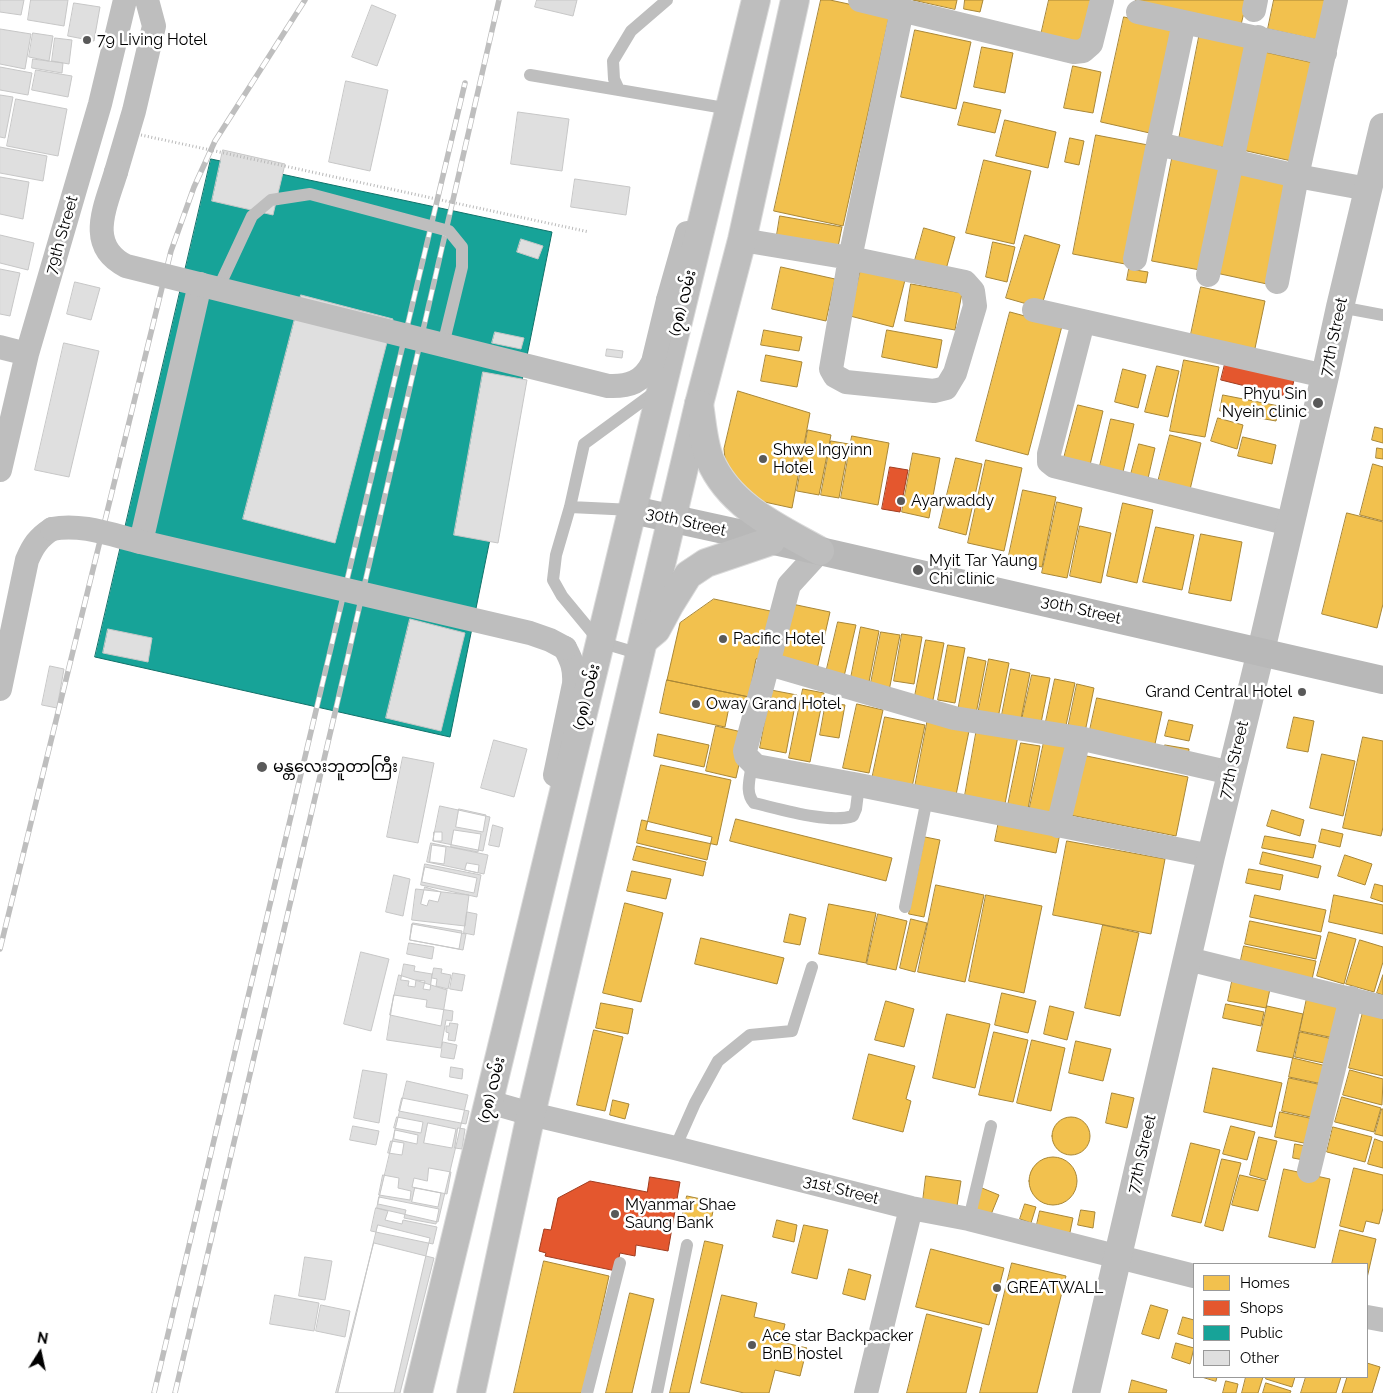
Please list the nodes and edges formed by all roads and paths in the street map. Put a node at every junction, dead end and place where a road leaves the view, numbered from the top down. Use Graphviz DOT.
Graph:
graph roads {
  1 [pos="125,0"];
  2 [pos="147,0"];
  3 [pos="667,0"];
  4 [pos="756,0"];
  5 [pos="795,0"];
  6 [pos="860,0"];
  7 [pos="1102,0"];
  8 [pos="1336,0"];
  9 [pos="902,10"];
  10 [pos="1138,12"];
  11 [pos="1184,22"];
  12 [pos="1258,37"];
  13 [pos="1325,53"];
  14 [pos="530,75"];
  15 [pos="619,90"];
  16 [pos="730,109"];
  17 [pos="1383,128"];
  18 [pos="141,135"];
  19 [pos="723,138"];
  20 [pos="1158,144"];
  21 [pos="1232,161"];
  22 [pos="1296,176"];
  23 [pos="1368,189"];
  24 [pos="590,232"];
  25 [pos="742,240"];
  26 [pos="850,258"];
  27 [pos="1135,259"];
  28 [pos="1208,275"];
  29 [pos="1277,282"];
  30 [pos="209,286"];
  31 [pos="1340,306"];
  32 [pos="1034,310"];
  33 [pos="1383,315"];
  34 [pos="1082,322"];
  35 [pos="444,345"];
  36 [pos="0,347"];
  37 [pos="27,354"];
  38 [pos="1325,376"];
  39 [pos="663,386"];
  40 [pos="699,404"];
  41 [pos="0,470"];
  42 [pos="570,507"];
  43 [pos="633,510"];
  44 [pos="672,518"];
  45 [pos="1290,524"];
  46 [pos="771,541"];
  47 [pos="141,542"];
  48 [pos="820,551"];
  49 [pos="600,642"];
  50 [pos="642,647"];
  51 [pos="1261,651"];
  52 [pos="769,664"];
  53 [pos="1383,680"];
  54 [pos="0,689"];
  55 [pos="1079,738"];
  56 [pos="752,762"];
  57 [pos="1231,773"];
  58 [pos="859,785"];
  59 [pos="927,799"];
  60 [pos="1058,826"];
  61 [pos="1211,856"];
  62 [pos="544,874"];
  63 [pos="905,907"];
  64 [pos="1188,959"];
  65 [pos="812,967"];
  66 [pos="1351,998"];
  67 [pos="1383,1006"];
  68 [pos="489,1102"];
  69 [pos="531,1114"];
  70 [pos="991,1126"];
  71 [pos="675,1148"];
  72 [pos="1310,1171"];
  73 [pos="911,1208"];
  74 [pos="969,1219"];
  75 [pos="687,1245"];
  76 [pos="1117,1257"];
  77 [pos="620,1264"];
  78 [pos="1193,1276"];
  79 [pos="1368,1316"];
  80 [pos="1383,1320"];
  81 [pos="418,1393"];
  82 [pos="471,1393"];
  83 [pos="587,1393"];
  84 [pos="657,1393"];
  85 [pos="866,1393"];
  86 [pos="1086,1393"];
  1 -- 37 [label="street, 79th Street"];
  2 -- 30 [label="street, bridge"];
  3 -- 15 [label="lane"];
  4 -- 16 [label="main road, (၇၈) လမ်း"];
  5 -- 25 [label="main road"];
  6 -- 9 [label="street"];
  7 -- 9 [label="street"];
  8 -- 13 [label="street"];
  9 -- 26 [label="street"];
  10 -- 11 [label="street"];
  11 -- 12 [label="street"];
  11 -- 20 [label="street"];
  12 -- 13 [label="street"];
  12 -- 21 [label="street"];
  13 -- 22 [label="street"];
  14 -- 15 [label="lane"];
  15 -- 16 [label="lane"];
  16 -- 19 [label="main road, (၇၈) လမ်း"];
  17 -- 23 [label="main road, 77th Street"];
  18 -- 24 [label="path, bridge"];
  19 -- 35 [label="street, bridge"];
  19 -- 39 [label="main road, (၇၈) လမ်း"];
  20 -- 21 [label="street"];
  20 -- 27 [label="street"];
  21 -- 22 [label="street"];
  21 -- 28 [label="street"];
  22 -- 23 [label="street"];
  22 -- 29 [label="street"];
  23 -- 31 [label="main road, 77th Street"];
  25 -- 26 [label="street"];
  25 -- 40 [label="main road"];
  26 -- 26 [label="street"];
  30 -- 35 [label="street, bridge"];
  30 -- 35 [label="lane, bridge"];
  30 -- 47 [label="street"];
  31 -- 33 [label="lane"];
  31 -- 38 [label="main road, 77th Street"];
  32 -- 34 [label="street"];
  34 -- 38 [label="street"];
  34 -- 45 [label="street"];
  36 -- 37 [label="street"];
  37 -- 41 [label="street, 79th Street"];
  38 -- 45 [label="main road, 77th Street"];
  39 -- 42 [label="lane"];
  39 -- 43 [label="main road, (၇၈) လမ်း"];
  40 -- 44 [label="main road"];
  40 -- 48 [label="main road"];
  42 -- 43 [label="lane"];
  42 -- 49 [label="lane"];
  43 -- 44 [label="main road, 30th Street"];
  43 -- 49 [label="main road, (၇၈) လမ်း"];
  44 -- 46 [label="main road, 30th Street"];
  44 -- 50 [label="main road"];
  45 -- 51 [label="main road, 77th Street"];
  46 -- 48 [label="main road, 30th Street"];
  46 -- 50 [label="main road"];
  47 -- 54 [label="street, bridge"];
  47 -- 62 [label="street, bridge"];
  48 -- 51 [label="main road, 30th Street"];
  48 -- 52 [label="street"];
  49 -- 50 [label="lane"];
  49 -- 62 [label="main road, (၇၈) လမ်း"];
  50 -- 69 [label="main road"];
  51 -- 53 [label="main road, 30th Street"];
  51 -- 57 [label="main road, 77th Street"];
  52 -- 55 [label="street"];
  52 -- 56 [label="street"];
  55 -- 57 [label="street"];
  55 -- 60 [label="street"];
  56 -- 58 [label="street"];
  56 -- 58 [label="lane"];
  57 -- 61 [label="main road, 77th Street"];
  58 -- 59 [label="street"];
  59 -- 60 [label="street"];
  59 -- 63 [label="lane"];
  60 -- 61 [label="street"];
  61 -- 64 [label="main road, 77th Street"];
  62 -- 68 [label="main road, (၇၈) လမ်း"];
  64 -- 66 [label="street"];
  64 -- 76 [label="main road, 77th Street"];
  65 -- 71 [label="lane"];
  66 -- 67 [label="street"];
  66 -- 72 [label="street"];
  68 -- 69 [label="street, 31st Street"];
  68 -- 81 [label="main road, (၇၈) လမ်း"];
  69 -- 71 [label="street, 31st Street"];
  69 -- 82 [label="main road"];
  70 -- 74 [label="lane"];
  71 -- 73 [label="street, 31st Street"];
  73 -- 74 [label="street, 31st Street"];
  73 -- 85 [label="street"];
  74 -- 76 [label="street, 31st Street"];
  75 -- 84 [label="lane"];
  76 -- 78 [label="street, 31st Street"];
  76 -- 86 [label="main road, 77th Street"];
  77 -- 83 [label="lane"];
  79 -- 80 [label="street"];
}
